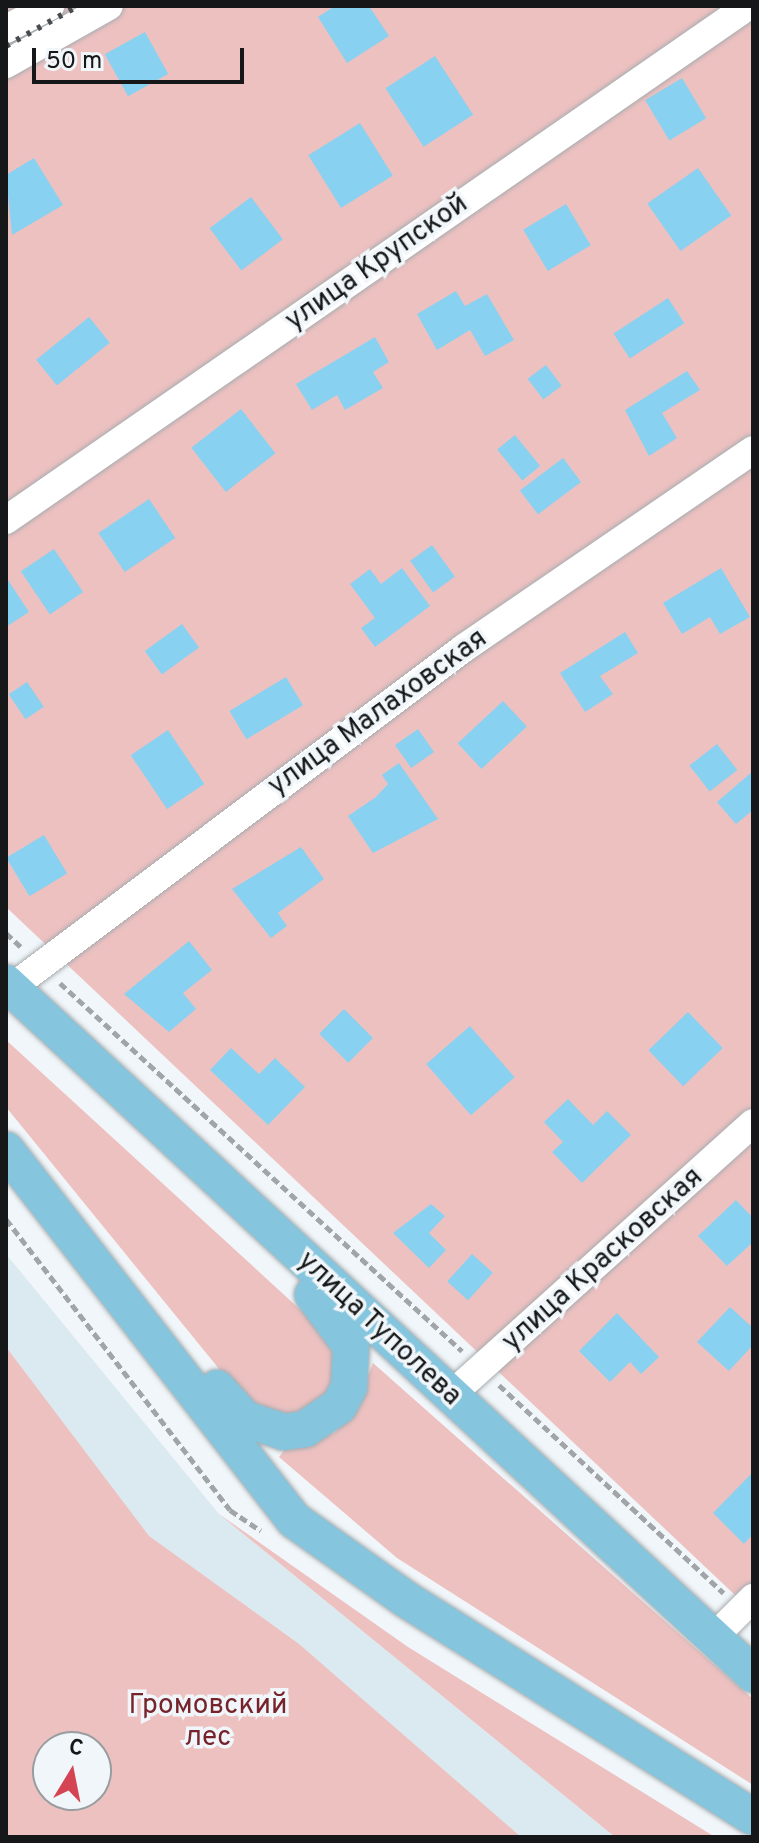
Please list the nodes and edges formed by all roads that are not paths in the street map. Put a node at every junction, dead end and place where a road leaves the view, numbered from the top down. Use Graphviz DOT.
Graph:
graph roads {
  1 [pos="50,6"];
  2 [pos="109,6"];
  3 [pos="748,6"];
  4 [pos="6,29"];
  5 [pos="6,64"];
  6 [pos="753,450"];
  7 [pos="6,520"];
  8 [pos="9,986"];
  9 [pos="753,1123"];
  10 [pos="6,1150"];
  11 [pos="193,1159"];
  12 [pos="32,1179"];
  13 [pos="451,1395"];
  14 [pos="747,1604"];
  15 [pos="713,1638"];
  16 [pos="753,1674"];
  17 [pos="753,1817"];
  1 -- 4 [label="street"];
  2 -- 5 [label="street"];
  3 -- 7 [label="street, улица Крупской"];
  6 -- 8 [label="street, улица Малаховская"];
  8 -- 11 [label="main road, улица Туполева"];
  9 -- 13 [label="street, улица Красковская"];
  10 -- 12 [label="main road"];
  11 -- 12 [label="main road"];
  11 -- 13 [label="main road, улица Туполева"];
  12 -- 17 [label="main road"];
  13 -- 15 [label="main road, улица Туполева"];
  14 -- 15 [label="street"];
  15 -- 16 [label="main road, улица Туполева"];
}
